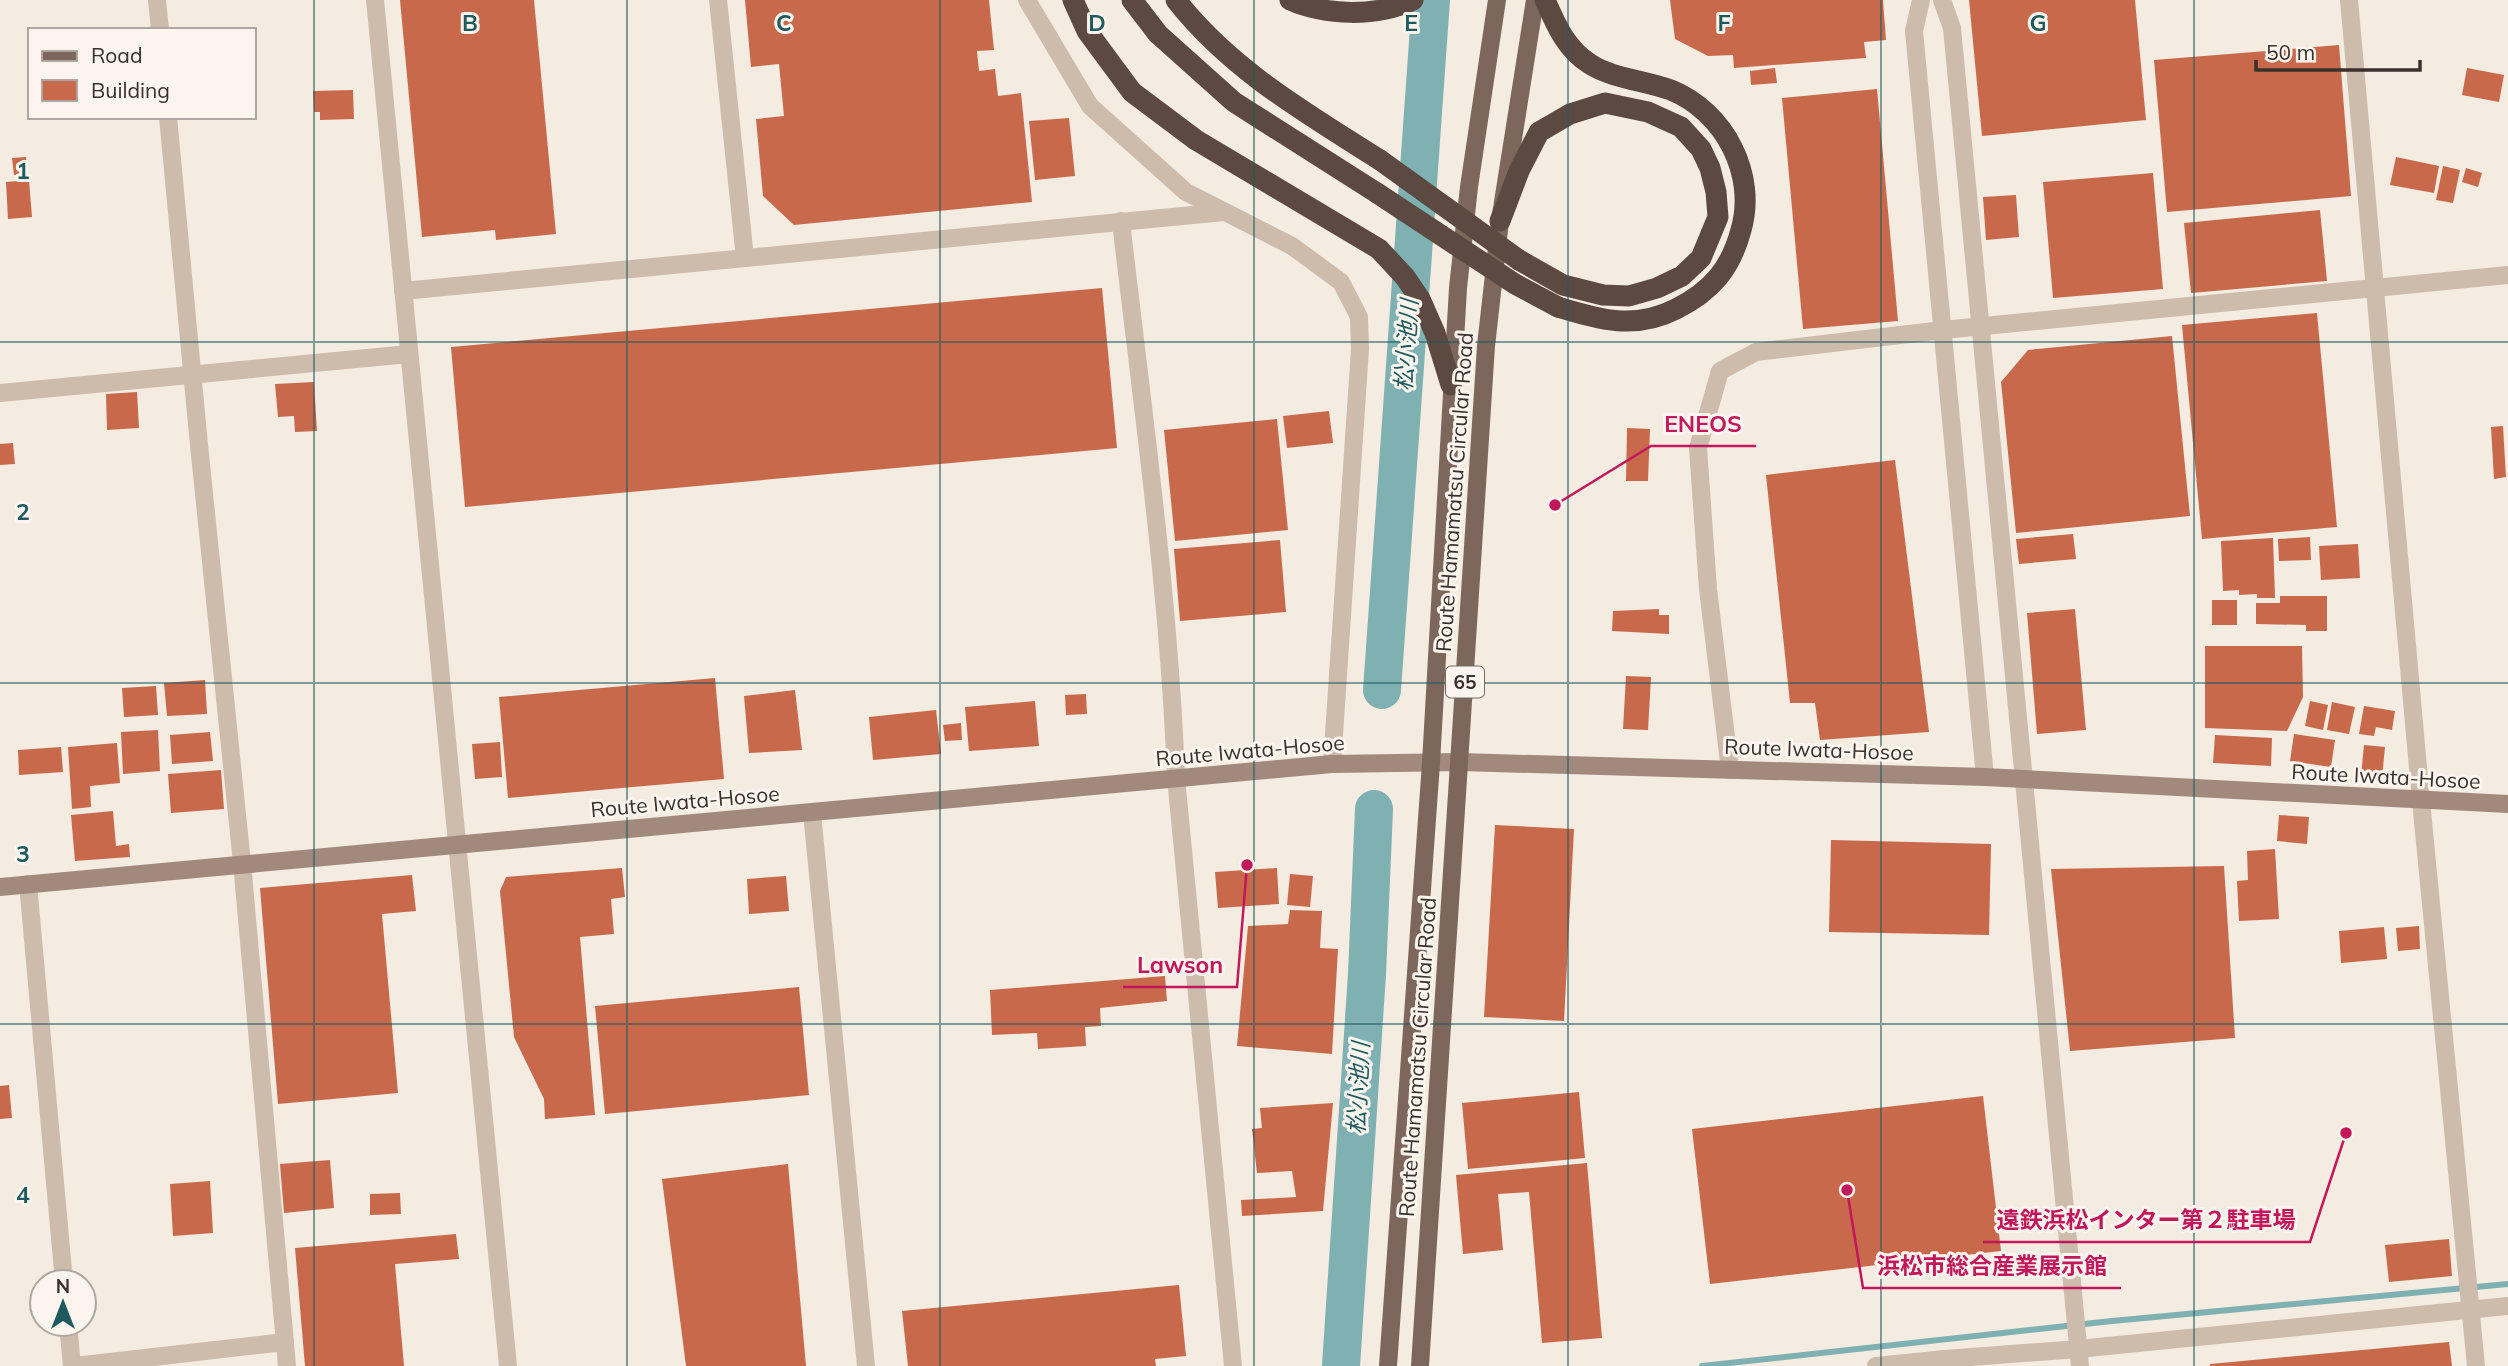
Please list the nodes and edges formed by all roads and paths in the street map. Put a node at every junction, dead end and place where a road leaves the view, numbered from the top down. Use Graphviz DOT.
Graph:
graph roads {
  1 [pos="158,0"];
  2 [pos="374,0"];
  3 [pos="718,0"];
  4 [pos="1027,0"];
  5 [pos="1073,0"];
  6 [pos="1132,0"];
  7 [pos="1176,0"];
  8 [pos="1290,0"];
  9 [pos="1497,0"];
  10 [pos="1535,0"];
  11 [pos="1545,0"];
  12 [pos="1921,0"];
  13 [pos="1942,0"];
  14 [pos="2349,0"];
  15 [pos="1406,3"];
  16 [pos="160,28"];
  17 [pos="168,119"];
  18 [pos="1224,212"];
  19 [pos="1121,221"];
  20 [pos="1500,221"];
  21 [pos="745,258"];
  22 [pos="2508,275"];
  23 [pos="2376,287"];
  24 [pos="403,291"];
  25 [pos="1979,328"];
  26 [pos="1943,330"];
  27 [pos="410,354"];
  28 [pos="192,376"];
  29 [pos="1451,385"];
  30 [pos="0,393"];
  31 [pos="1460,762"];
  32 [pos="1431,763"];
  33 [pos="1332,764"];
  34 [pos="1730,769"];
  35 [pos="1985,777"];
  36 [pos="1176,778"];
  37 [pos="2025,779"];
  38 [pos="2421,801"];
  39 [pos="2508,804"];
  40 [pos="813,813"];
  41 [pos="457,844"];
  42 [pos="242,863"];
  43 [pos="28,884"];
  44 [pos="0,887"];
  45 [pos="63,1268"];
  46 [pos="2471,1304"];
  47 [pos="2508,1306"];
  48 [pos="70,1338"];
  49 [pos="285,1342"];
  50 [pos="2078,1349"];
  51 [pos="1946,1362"];
  52 [pos="73,1366"];
  53 [pos="287,1366"];
  54 [pos="508,1366"];
  55 [pos="866,1366"];
  56 [pos="1233,1366"];
  57 [pos="1388,1366"];
  58 [pos="1420,1366"];
  59 [pos="1876,1366"];
  60 [pos="2476,1366"];
  1 -- 16 [label="street"];
  2 -- 24 [label="street"];
  3 -- 21 [label="street"];
  4 -- 18 [label="street"];
  5 -- 29 [label="highway"];
  6 -- 11 [label="highway, bridge"];
  7 -- 20 [label="highway, bridge"];
  8 -- 15 [label="highway"];
  9 -- 29 [label="main road, Route Hamamatsu Circular Road / 65"];
  10 -- 20 [label="main road, Route Hamamatsu Circular Road / 65"];
  12 -- 26 [label="street"];
  13 -- 25 [label="street"];
  14 -- 23 [label="street"];
  17 -- 28 [label="street"];
  18 -- 19 [label="street"];
  18 -- 33 [label="street"];
  19 -- 21 [label="street"];
  19 -- 36 [label="street"];
  20 -- 31 [label="main road, Route Hamamatsu Circular Road / 65"];
  21 -- 24 [label="street"];
  22 -- 23 [label="street"];
  23 -- 25 [label="street"];
  23 -- 38 [label="street"];
  24 -- 27 [label="street"];
  25 -- 26 [label="street"];
  25 -- 37 [label="street"];
  26 -- 34 [label="street"];
  26 -- 35 [label="street"];
  27 -- 28 [label="street"];
  27 -- 41 [label="street"];
  28 -- 30 [label="street"];
  28 -- 42 [label="street"];
  29 -- 32 [label="main road, Route Hamamatsu Circular Road / 65"];
  31 -- 32 [label="main road, Route Iwata-Hosoe"];
  31 -- 34 [label="main road, Route Iwata-Hosoe"];
  31 -- 58 [label="main road, Route Hamamatsu Circular Road / 65"];
  32 -- 33 [label="main road, Route Iwata-Hosoe"];
  32 -- 57 [label="main road, Route Hamamatsu Circular Road / 65"];
  33 -- 36 [label="main road, Route Iwata-Hosoe"];
  34 -- 35 [label="main road, Route Iwata-Hosoe"];
  35 -- 37 [label="main road, Route Iwata-Hosoe"];
  36 -- 40 [label="main road, Route Iwata-Hosoe"];
  36 -- 56 [label="street"];
  37 -- 38 [label="main road, Route Iwata-Hosoe"];
  37 -- 50 [label="street"];
  38 -- 39 [label="main road, Route Iwata-Hosoe"];
  38 -- 46 [label="street"];
  40 -- 41 [label="main road, Route Iwata-Hosoe"];
  40 -- 55 [label="street"];
  41 -- 42 [label="main road, Route Iwata-Hosoe"];
  41 -- 54 [label="street"];
  42 -- 43 [label="main road, Route Iwata-Hosoe"];
  42 -- 49 [label="street"];
  43 -- 44 [label="main road, Route Iwata-Hosoe"];
  43 -- 45 [label="street"];
  46 -- 47 [label="street"];
  46 -- 50 [label="street"];
  46 -- 60 [label="street"];
  48 -- 52 [label="street"];
  49 -- 52 [label="street"];
  49 -- 53 [label="street"];
  50 -- 51 [label="street"];
  51 -- 59 [label="street"];
}
